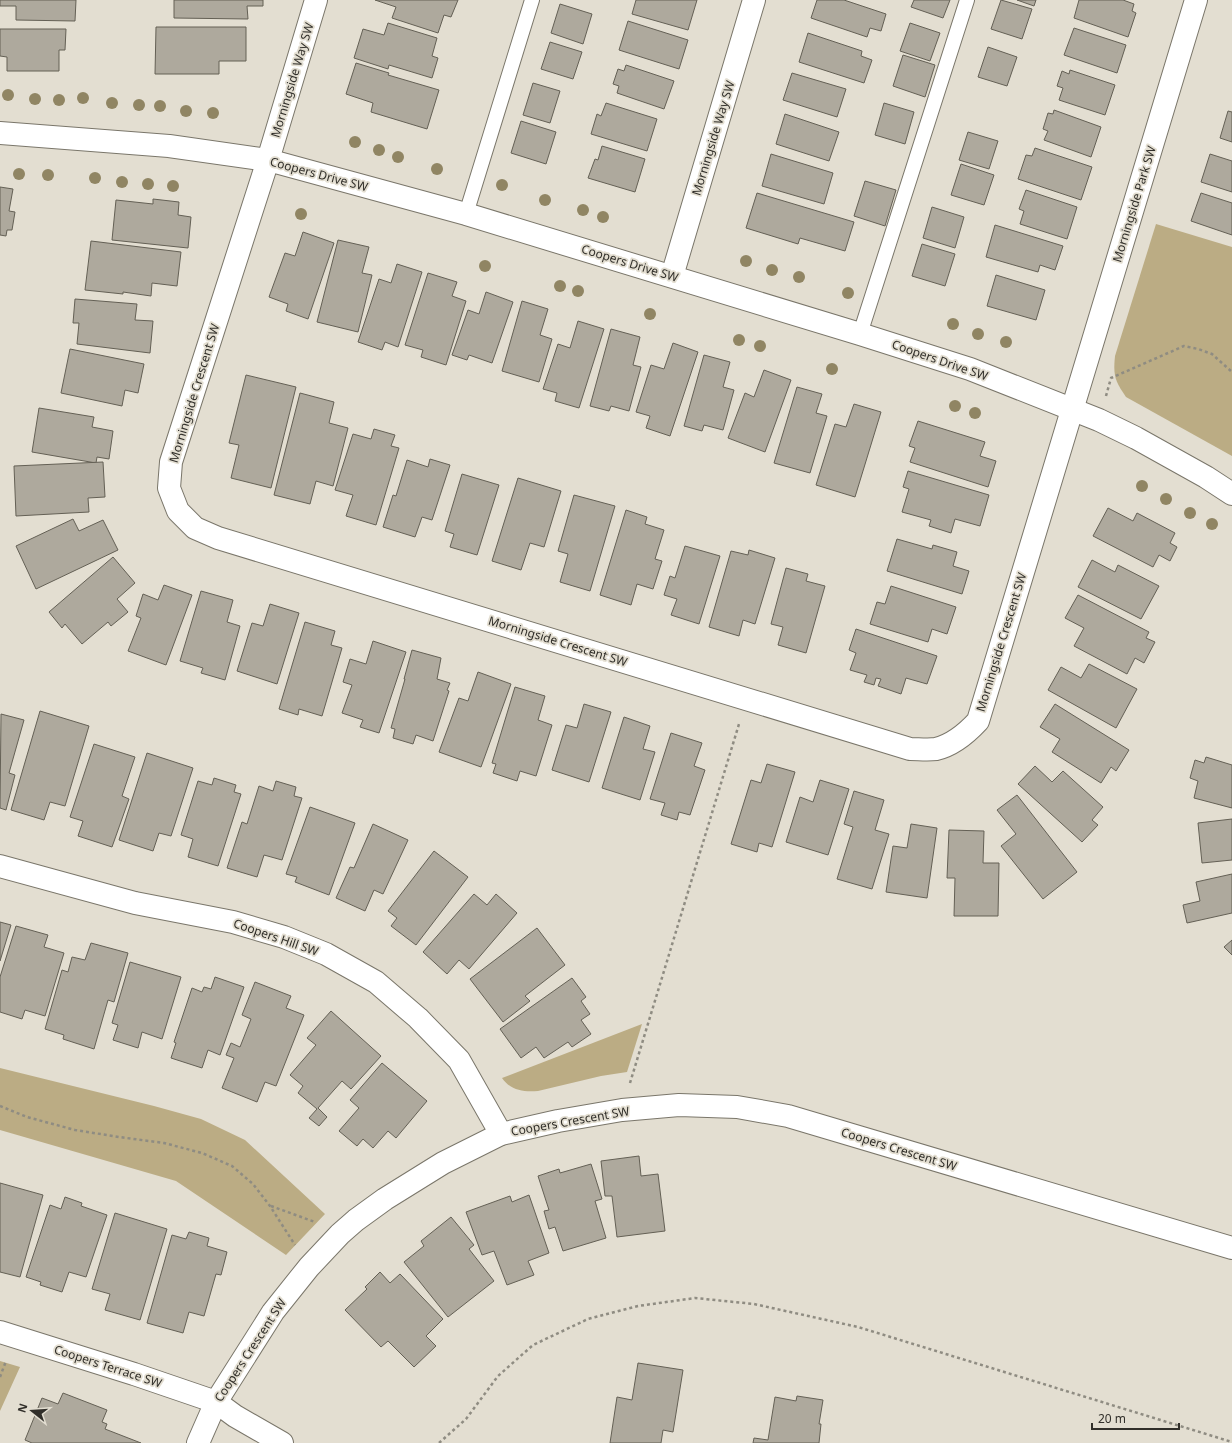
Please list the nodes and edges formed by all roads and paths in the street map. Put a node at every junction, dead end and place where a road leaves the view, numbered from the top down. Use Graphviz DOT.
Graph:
graph roads {
  1 [pos="316,0"];
  2 [pos="532,0"];
  3 [pos="754,0"];
  4 [pos="967,0"];
  5 [pos="1196,0"];
  6 [pos="0,133"];
  7 [pos="268,160"];
  8 [pos="466,214"];
  9 [pos="672,276"];
  10 [pos="860,334"];
  11 [pos="1232,372"];
  12 [pos="1071,408"];
  13 [pos="1099,420"];
  14 [pos="1232,494"];
  15 [pos="747,699"];
  16 [pos="0,866"];
  17 [pos="0,1106"];
  18 [pos="622,1110"];
  19 [pos="501,1134"];
  20 [pos="270,1206"];
  21 [pos="340,1234"];
  22 [pos="1232,1248"];
  23 [pos="309,1267"];
  24 [pos="0,1332"];
  25 [pos="216,1402"];
  26 [pos="1232,1442"];
  27 [pos="198,1443"];
  28 [pos="282,1443"];
  29 [pos="439,1443"];
  1 -- 7 [label="street, Morningside Way SW"];
  2 -- 8 [label="lane"];
  3 -- 9 [label="street, Morningside Way SW"];
  4 -- 10 [label="lane"];
  5 -- 12 [label="street, Morningside Park SW"];
  6 -- 7 [label="street, Coopers Drive SW"];
  7 -- 8 [label="street, Coopers Drive SW"];
  7 -- 15 [label="street, Morningside Crescent SW"];
  8 -- 9 [label="street, Coopers Drive SW"];
  9 -- 10 [label="street, Coopers Drive SW"];
  10 -- 12 [label="street, Coopers Drive SW"];
  11 -- 13 [label="path"];
  12 -- 13 [label="street, Coopers Drive SW"];
  12 -- 15 [label="street, Morningside Crescent SW"];
  13 -- 14 [label="street, Coopers Drive SW"];
  15 -- 18 [label="path"];
  16 -- 19 [label="street, Coopers Hill SW"];
  17 -- 20 [label="path"];
  18 -- 19 [label="street, Coopers Crescent SW"];
  18 -- 22 [label="street, Coopers Crescent SW"];
  19 -- 21 [label="street, Coopers Crescent SW"];
  20 -- 21 [label="path"];
  20 -- 23 [label="path"];
  21 -- 23 [label="street, Coopers Crescent SW"];
  23 -- 25 [label="street, Coopers Crescent SW"];
  24 -- 25 [label="street, Coopers Terrace SW"];
  25 -- 27 [label="street, Coopers Crescent SW"];
  25 -- 28 [label="street, Coopers Terrace SW"];
  26 -- 29 [label="path"];
}
